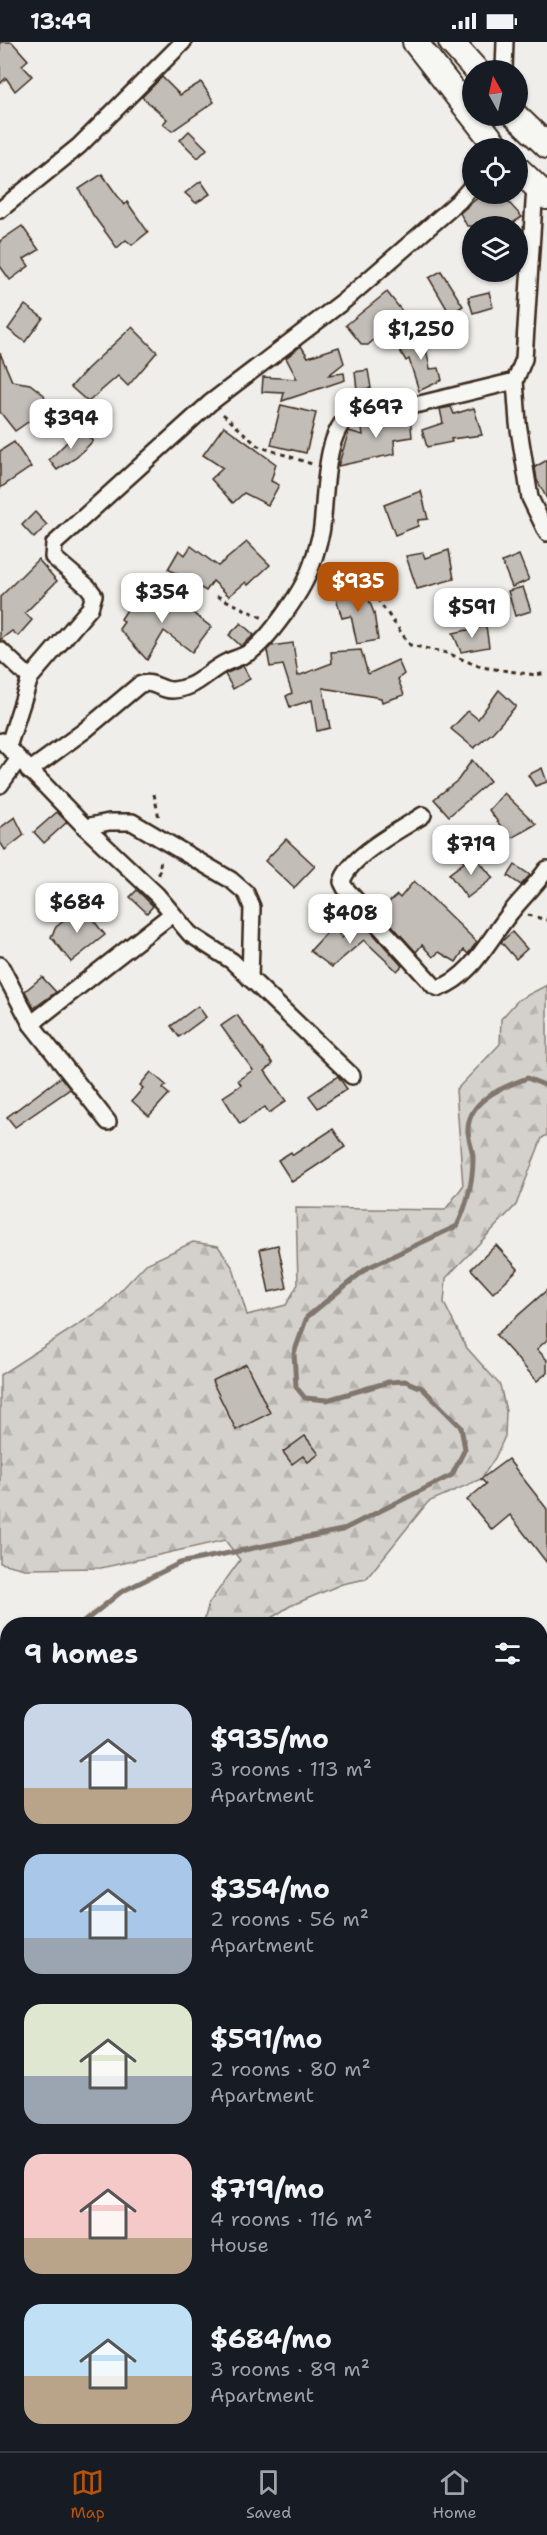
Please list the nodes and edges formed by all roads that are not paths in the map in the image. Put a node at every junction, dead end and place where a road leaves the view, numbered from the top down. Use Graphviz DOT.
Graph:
graph roads {
  1 [pos="183,42"];
  2 [pos="415,42"];
  3 [pos="451,42"];
  4 [pos="505,42"];
  5 [pos="467,60"];
  6 [pos="504,60"];
  7 [pos="526,126"];
  8 [pos="490,138"];
  9 [pos="547,146"];
  10 [pos="528,179"];
  11 [pos="541,192"];
  12 [pos="462,198"];
  13 [pos="0,210"];
  14 [pos="515,381"];
  15 [pos="547,532"];
  16 [pos="0,650"];
  17 [pos="30,678"];
  18 [pos="4,743"];
  19 [pos="18,760"];
  20 [pos="29,771"];
  21 [pos="0,785"];
  22 [pos="423,815"];
  23 [pos="85,827"];
  24 [pos="547,869"];
  25 [pos="172,914"];
  26 [pos="0,965"];
  27 [pos="250,979"];
  28 [pos="32,1024"];
  29 [pos="352,1076"];
  30 [pos="108,1122"];
  1 -- 13 [label="street"];
  2 -- 8 [label="main road"];
  3 -- 5 [label="main road"];
  4 -- 6 [label="street"];
  7 -- 9 [label="main road"];
  10 -- 11 [label="main road"];
  11 -- 14 [label="street"];
  12 -- 17 [label="street"];
  14 -- 15 [label="street"];
  14 -- 20 [label="street"];
  16 -- 17 [label="street"];
  17 -- 18 [label="street"];
  18 -- 19 [label="street"];
  19 -- 20 [label="street"];
  19 -- 21 [label="street"];
  20 -- 23 [label="street"];
  22 -- 24 [label="street"];
  23 -- 25 [label="street"];
  23 -- 27 [label="street"];
  25 -- 27 [label="street"];
  25 -- 28 [label="street"];
  26 -- 28 [label="street"];
  27 -- 29 [label="street"];
  28 -- 30 [label="street"];
}
